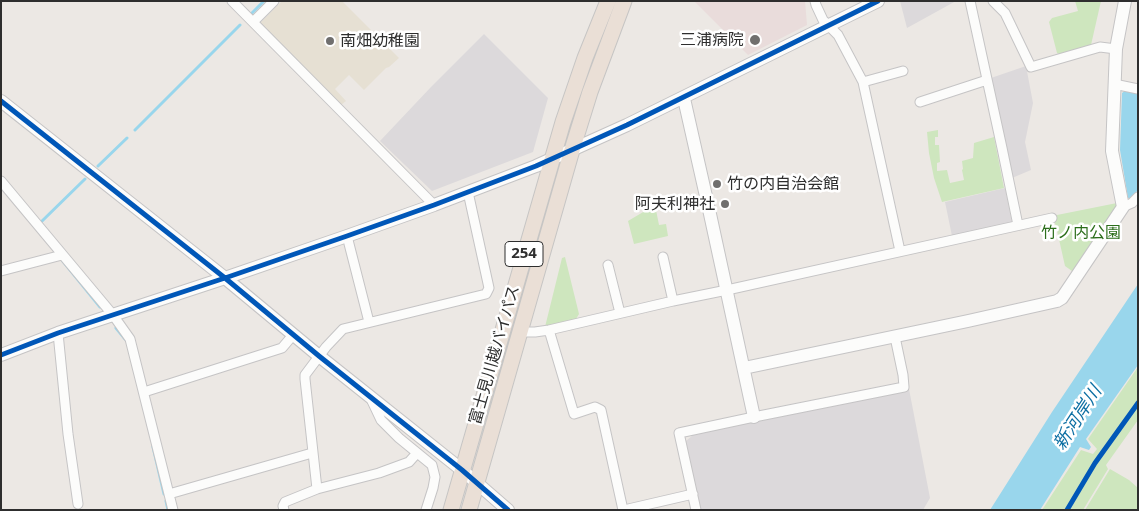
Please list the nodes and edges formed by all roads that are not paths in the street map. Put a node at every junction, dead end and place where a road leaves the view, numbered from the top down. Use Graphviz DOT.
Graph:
graph roads {
  1 [pos="232,1"];
  2 [pos="274,1"];
  3 [pos="608,1"];
  4 [pos="624,1"];
  5 [pos="815,1"];
  6 [pos="878,1"];
  7 [pos="970,1"];
  8 [pos="993,1"];
  9 [pos="1125,1"];
  10 [pos="252,22"];
  11 [pos="829,25"];
  12 [pos="1116,49"];
  13 [pos="903,71"];
  14 [pos="987,80"];
  15 [pos="863,82"];
  16 [pos="1114,84"];
  17 [pos="1138,89"];
  18 [pos="682,98"];
  19 [pos="1,101"];
  20 [pos="920,102"];
  21 [pos="572,150"];
  22 [pos="552,159"];
  23 [pos="1,181"];
  24 [pos="468,192"];
  25 [pos="1138,197"];
  26 [pos="434,205"];
  27 [pos="1123,207"];
  28 [pos="1052,218"];
  29 [pos="1018,225"];
  30 [pos="347,236"];
  31 [pos="900,251"];
  32 [pos="62,255"];
  33 [pos="663,257"];
  34 [pos="608,265"];
  35 [pos="1,271"];
  36 [pos="225,278"];
  37 [pos="727,290"];
  38 [pos="673,301"];
  39 [pos="620,313"];
  40 [pos="113,315"];
  41 [pos="369,322"];
  42 [pos="549,330"];
  43 [pos="520,332"];
  44 [pos="58,333"];
  45 [pos="293,335"];
  46 [pos="895,337"];
  47 [pos="1,355"];
  48 [pos="319,356"];
  49 [pos="744,368"];
  50 [pos="144,392"];
  51 [pos="371,398"];
  52 [pos="754,417"];
  53 [pos="312,453"];
  54 [pos="417,453"];
  55 [pos="462,470"];
  56 [pos="477,483"];
  57 [pos="317,489"];
  58 [pos="169,494"];
  59 [pos="693,494"];
  60 [pos="78,504"];
  61 [pos="173,510"];
  62 [pos="284,510"];
  63 [pos="426,510"];
  64 [pos="451,510"];
  65 [pos="469,510"];
  66 [pos="508,510"];
  67 [pos="623,510"];
  68 [pos="696,510"];
  1 -- 10 [label="street"];
  2 -- 10 [label="street"];
  3 -- 22 [label="highway, 富士見川越バイパス / 254"];
  4 -- 21 [label="highway, 富士見川越バイパス / 254"];
  5 -- 11 [label="street"];
  6 -- 11 [label="street"];
  7 -- 14 [label="street"];
  8 -- 12 [label="street"];
  9 -- 12 [label="street"];
  10 -- 26 [label="street"];
  11 -- 15 [label="street"];
  11 -- 18 [label="street"];
  12 -- 16 [label="street"];
  13 -- 15 [label="street"];
  14 -- 20 [label="street"];
  14 -- 29 [label="street"];
  15 -- 31 [label="street"];
  16 -- 17 [label="street"];
  16 -- 27 [label="street"];
  18 -- 21 [label="street"];
  18 -- 37 [label="street"];
  19 -- 36 [label="street"];
  21 -- 22 [label="street"];
  21 -- 43 [label="highway, 富士見川越バイパス / 254"];
  22 -- 24 [label="street"];
  22 -- 55 [label="highway, 富士見川越バイパス / 254"];
  23 -- 32 [label="street"];
  24 -- 26 [label="street"];
  24 -- 41 [label="street"];
  25 -- 27 [label="street"];
  26 -- 30 [label="street"];
  27 -- 46 [label="street"];
  28 -- 29 [label="street"];
  29 -- 31 [label="street"];
  30 -- 36 [label="street"];
  30 -- 41 [label="street"];
  31 -- 37 [label="street"];
  32 -- 35 [label="street"];
  32 -- 40 [label="street"];
  33 -- 38 [label="street"];
  34 -- 39 [label="street"];
  36 -- 40 [label="street"];
  36 -- 45 [label="street"];
  37 -- 38 [label="street"];
  37 -- 49 [label="street"];
  38 -- 39 [label="street"];
  39 -- 42 [label="street"];
  40 -- 44 [label="street"];
  40 -- 50 [label="street"];
  41 -- 48 [label="street"];
  42 -- 43 [label="street"];
  42 -- 67 [label="street"];
  43 -- 56 [label="highway, 富士見川越バイパス / 254"];
  44 -- 47 [label="street"];
  44 -- 60 [label="street"];
  45 -- 48 [label="street"];
  45 -- 50 [label="street"];
  46 -- 49 [label="street"];
  46 -- 52 [label="street"];
  48 -- 51 [label="street"];
  48 -- 53 [label="street"];
  49 -- 52 [label="street"];
  50 -- 58 [label="street"];
  51 -- 54 [label="street"];
  51 -- 55 [label="street"];
  52 -- 59 [label="street"];
  53 -- 57 [label="street"];
  53 -- 58 [label="street"];
  54 -- 57 [label="street"];
  54 -- 63 [label="street"];
  55 -- 56 [label="street"];
  55 -- 64 [label="highway, 富士見川越バイパス / 254"];
  56 -- 65 [label="highway, 富士見川越バイパス / 254"];
  56 -- 66 [label="street"];
  57 -- 62 [label="street"];
  58 -- 61 [label="street"];
  59 -- 67 [label="street"];
  59 -- 68 [label="street"];
}
